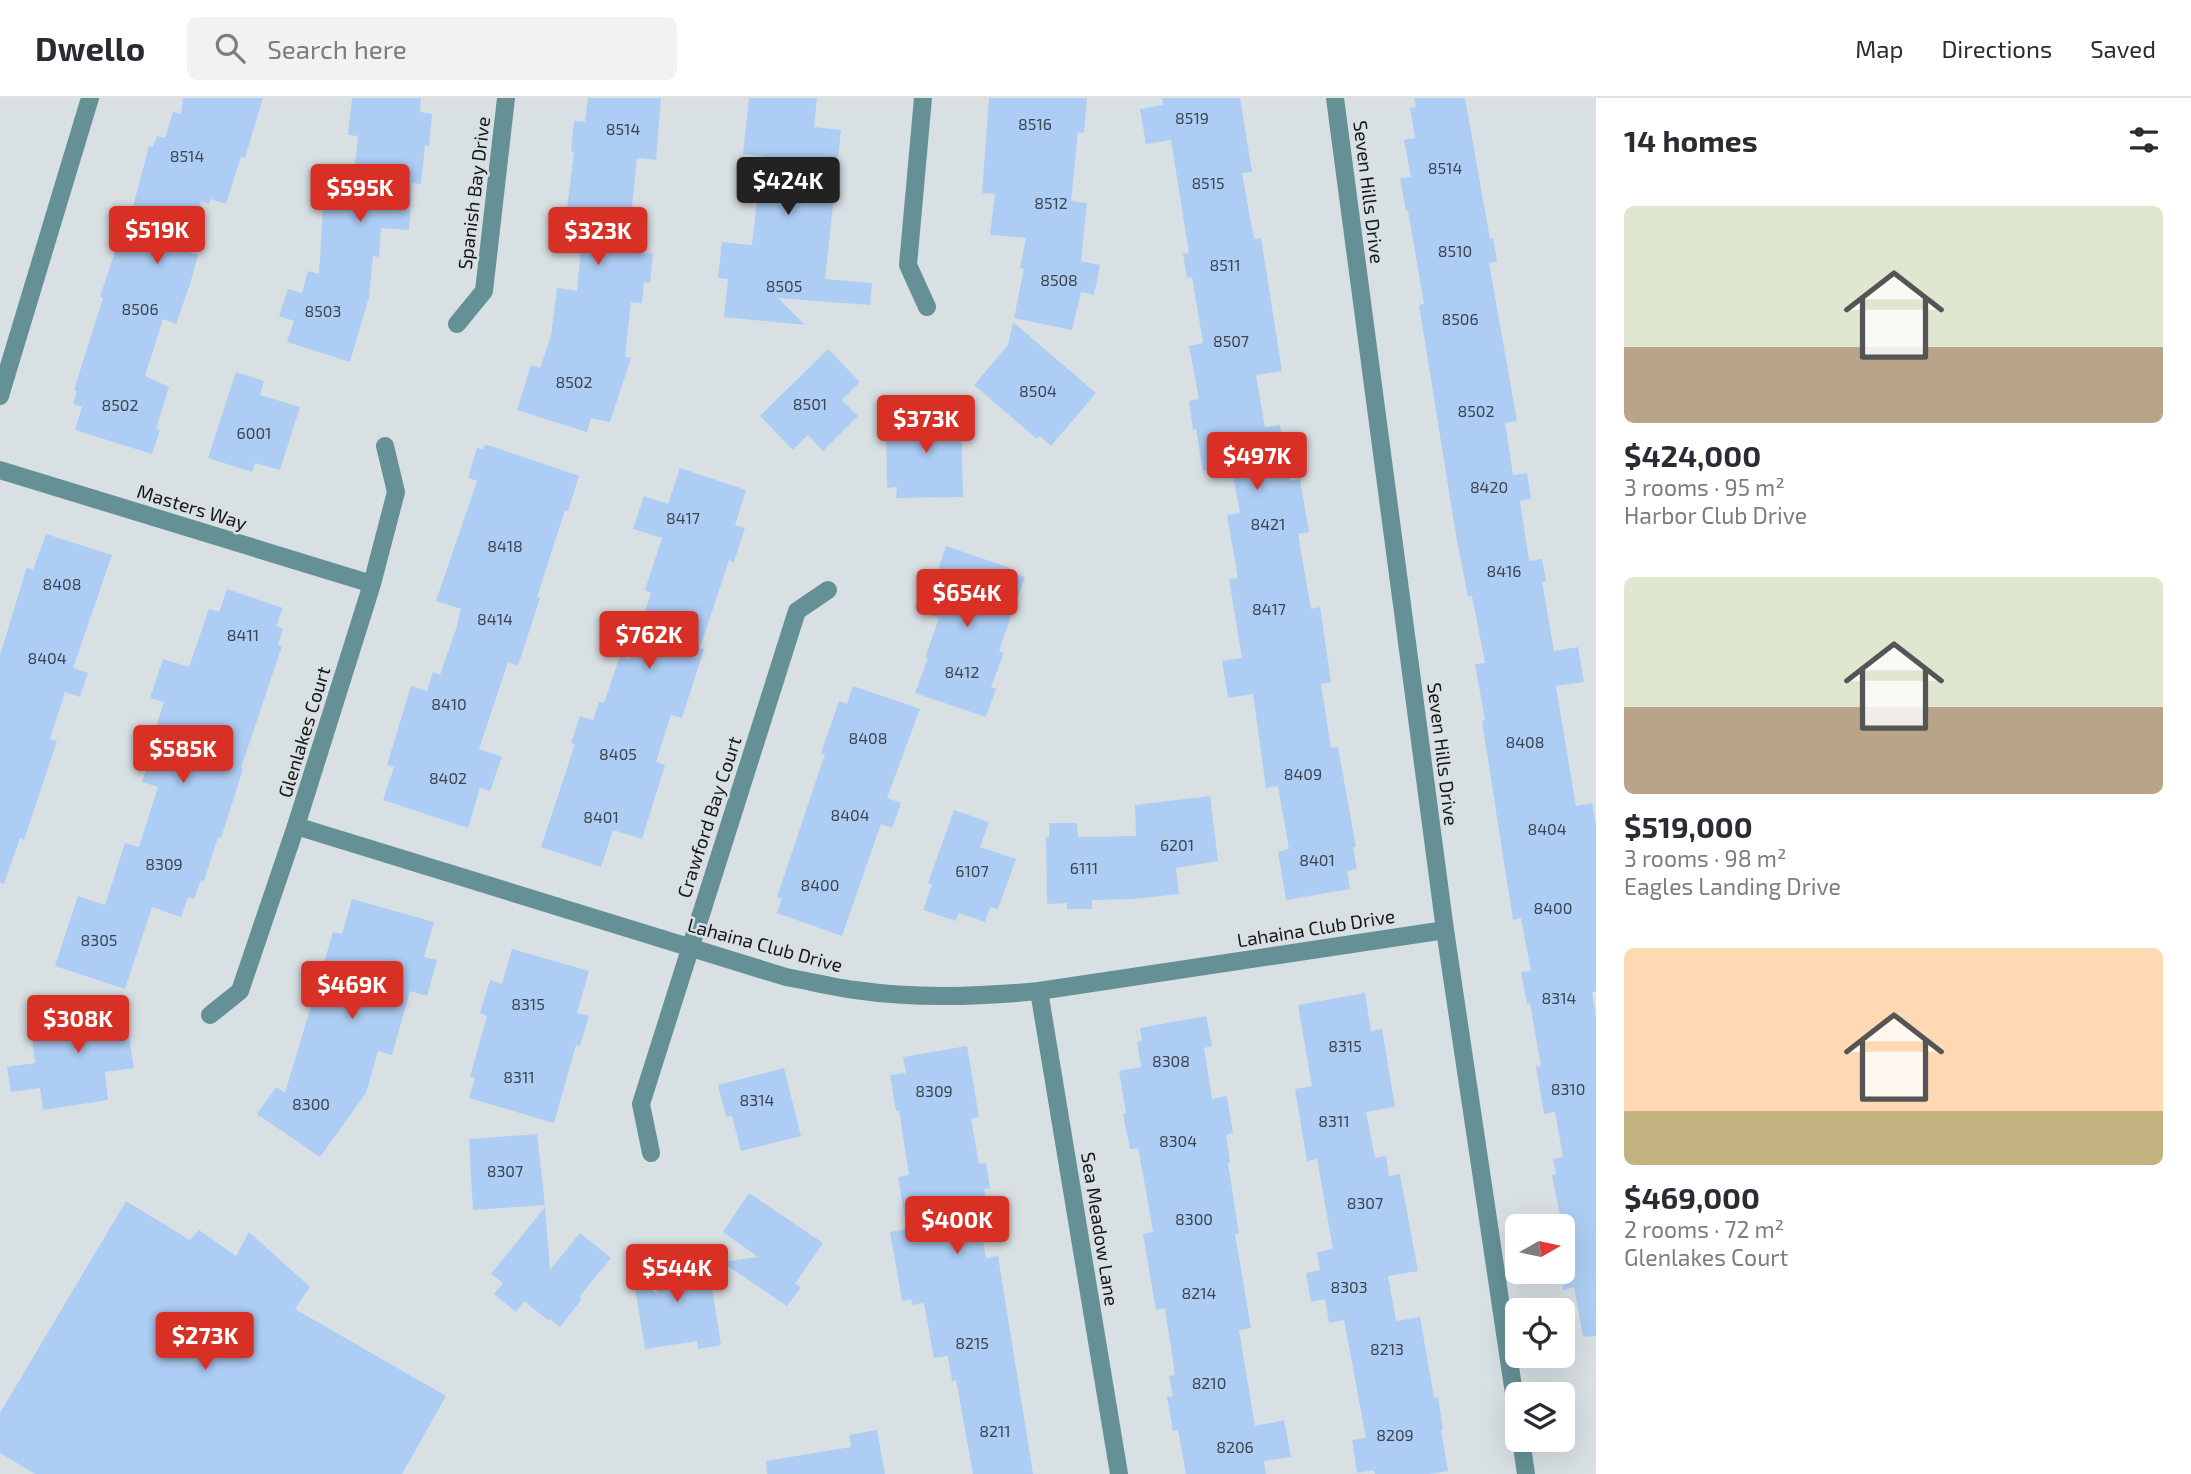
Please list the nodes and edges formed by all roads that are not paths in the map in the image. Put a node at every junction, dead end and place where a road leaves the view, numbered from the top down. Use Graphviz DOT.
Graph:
graph roads {
  1 [pos="90,98"];
  2 [pos="506,98"];
  3 [pos="923,98"];
  4 [pos="1335,98"];
  5 [pos="927,307"];
  6 [pos="457,324"];
  7 [pos="0,396"];
  8 [pos="385,446"];
  9 [pos="0,470"];
  10 [pos="372,584"];
  11 [pos="828,590"];
  12 [pos="296,826"];
  13 [pos="1445,930"];
  14 [pos="689,947"];
  15 [pos="1039,991"];
  16 [pos="210,1015"];
  17 [pos="651,1153"];
  18 [pos="1512,1382"];
  19 [pos="1523,1452"];
  20 [pos="1119,1474"];
  21 [pos="1526,1474"];
  1 -- 7 [label="street"];
  2 -- 6 [label="street, Spanish Bay Drive"];
  3 -- 5 [label="street"];
  4 -- 13 [label="street, Seven Hills Drive"];
  8 -- 10 [label="street, Glenlakes Court"];
  9 -- 10 [label="street, Masters Way"];
  10 -- 12 [label="street, Glenlakes Court"];
  11 -- 14 [label="street, Crawford Bay Court"];
  12 -- 14 [label="street, Lahaina Club Drive"];
  12 -- 16 [label="street, Glenlakes Court"];
  13 -- 15 [label="street, Lahaina Club Drive"];
  13 -- 18 [label="street, Seven Hills Drive"];
  14 -- 15 [label="street, Lahaina Club Drive"];
  14 -- 17 [label="street, Crawford Bay Court"];
  15 -- 20 [label="street, Sea Meadow Lane"];
  19 -- 21 [label="street"];
}
